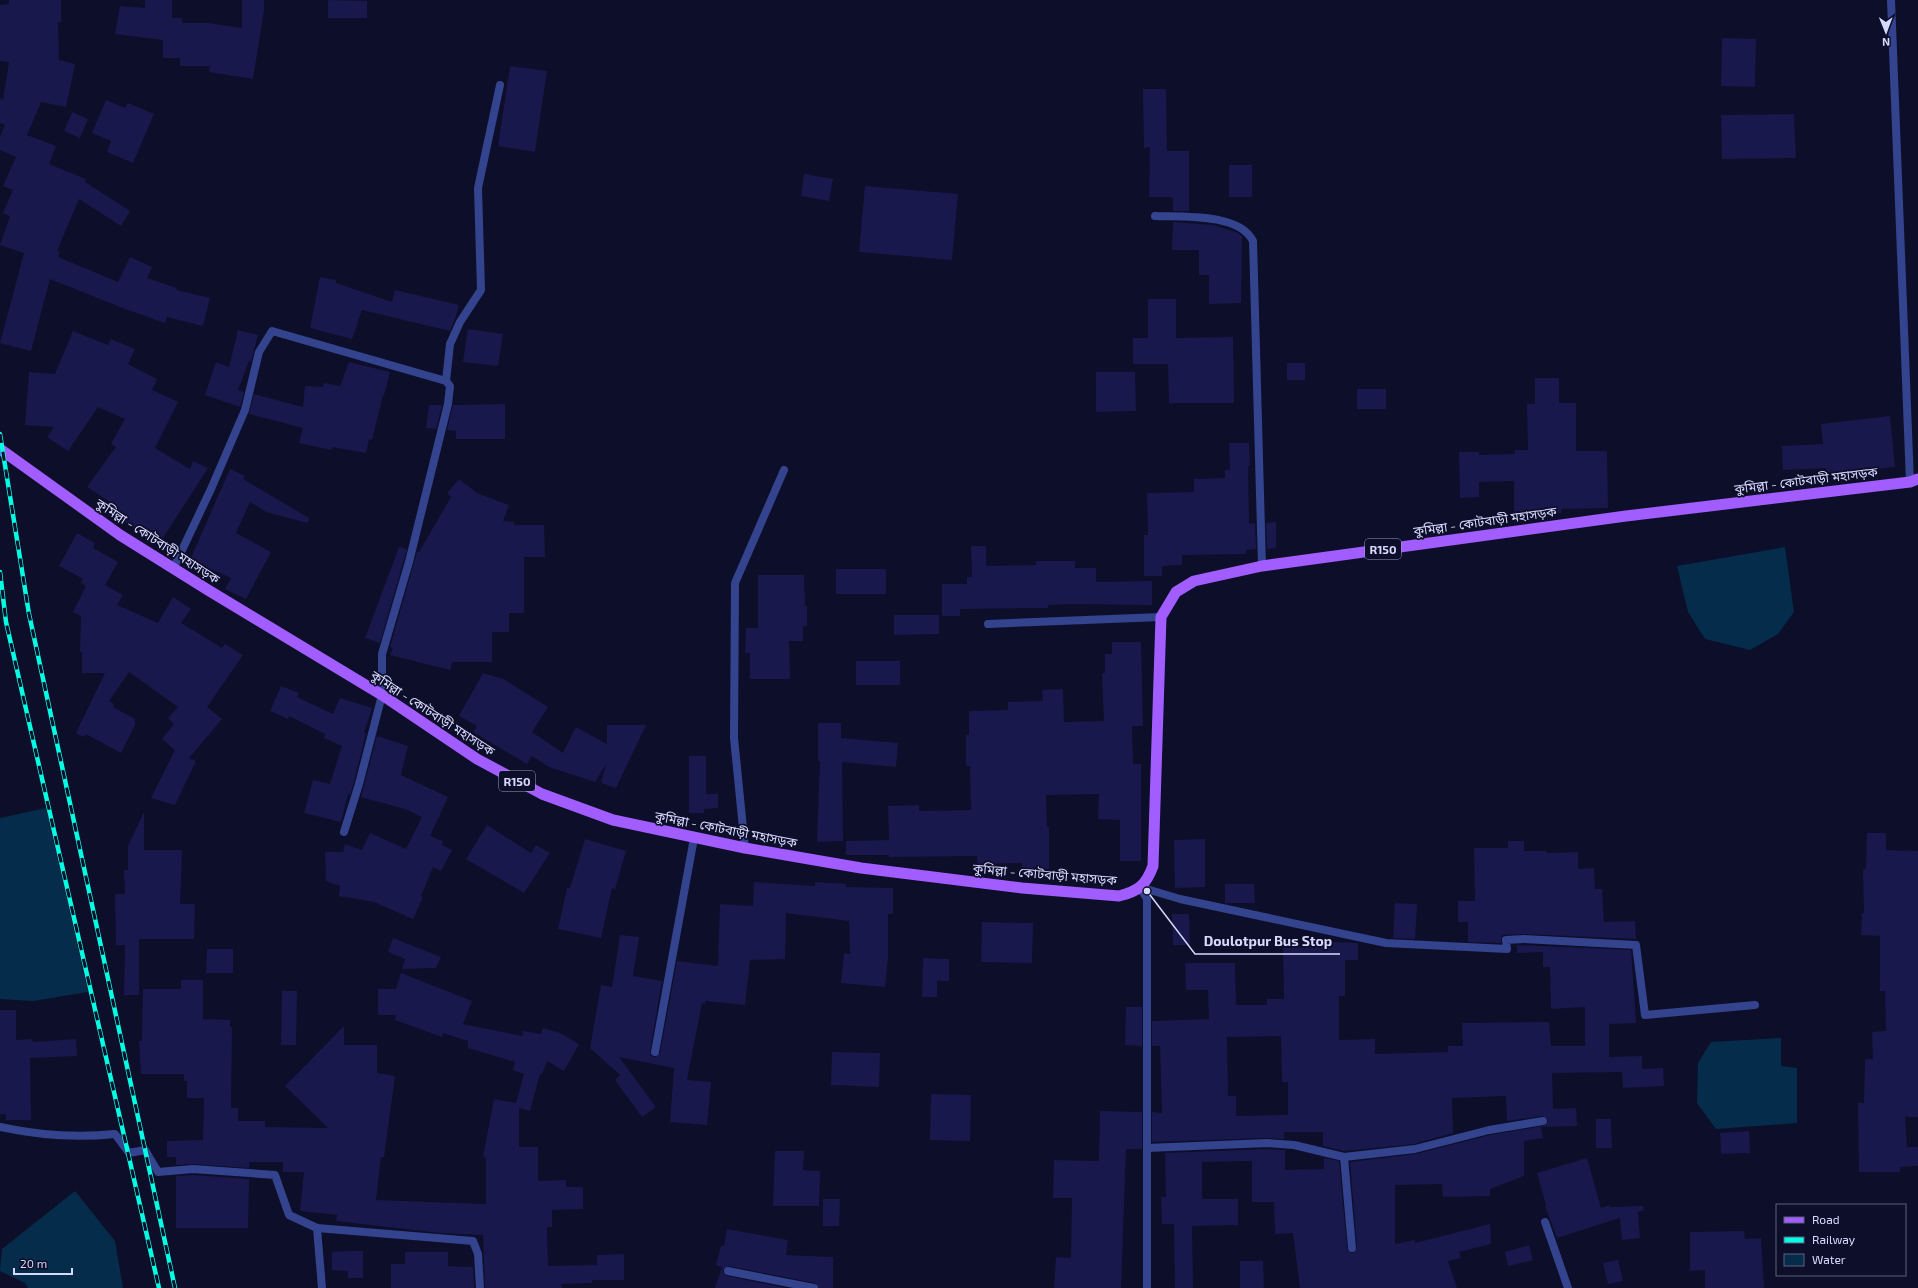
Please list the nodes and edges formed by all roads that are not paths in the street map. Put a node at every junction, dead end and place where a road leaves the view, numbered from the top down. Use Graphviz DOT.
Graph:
graph roads {
  1 [pos="1891,0"];
  2 [pos="500,85"];
  3 [pos="1154,216"];
  4 [pos="446,381"];
  5 [pos="0,449"];
  6 [pos="784,470"];
  7 [pos="1914,480"];
  8 [pos="1262,566"];
  9 [pos="173,569"];
  10 [pos="1161,617"];
  11 [pos="988,624"];
  12 [pos="382,695"];
  13 [pos="344,832"];
  14 [pos="694,838"];
  15 [pos="745,848"];
  16 [pos="1140,887"];
  17 [pos="1755,1005"];
  18 [pos="654,1052"];
  19 [pos="1543,1121"];
  20 [pos="0,1127"];
  21 [pos="1147,1148"];
  22 [pos="1344,1157"];
  23 [pos="1545,1222"];
  24 [pos="316,1228"];
  25 [pos="1352,1248"];
  26 [pos="728,1271"];
  27 [pos="322,1288"];
  28 [pos="480,1288"];
  29 [pos="814,1288"];
  30 [pos="1147,1288"];
  31 [pos="1568,1288"];
  1 -- 7 [label="street"];
  2 -- 4 [label="street"];
  3 -- 8 [label="street"];
  4 -- 9 [label="street"];
  4 -- 12 [label="street"];
  5 -- 9 [label="main road, কুমিল্লা - কোটবাড়ী মহাসড়ক / R150"];
  6 -- 15 [label="street"];
  7 -- 8 [label="main road, কুমিল্লা - কোটবাড়ী মহাসড়ক / R150"];
  8 -- 10 [label="main road, কুমিল্লা - কোটবাড়ী মহাসড়ক / R150"];
  9 -- 12 [label="main road, কুমিল্লা - কোটবাড়ী মহাসড়ক / R150"];
  10 -- 11 [label="street"];
  10 -- 16 [label="main road, কুমিল্লা - কোটবাড়ী মহাসড়ক / R150"];
  12 -- 13 [label="street"];
  12 -- 14 [label="main road, কুমিল্লা - কোটবাড়ী মহাসড়ক / R150"];
  14 -- 15 [label="main road, কুমিল্লা - কোটবাড়ী মহাসড়ক / R150"];
  14 -- 18 [label="street"];
  15 -- 16 [label="main road, কুমিল্লা - কোটবাড়ী মহাসড়ক / R150"];
  16 -- 17 [label="street"];
  16 -- 21 [label="street"];
  19 -- 22 [label="street"];
  20 -- 24 [label="street"];
  21 -- 22 [label="street"];
  21 -- 30 [label="street"];
  22 -- 25 [label="street"];
  23 -- 31 [label="street"];
  24 -- 27 [label="street"];
  24 -- 28 [label="street"];
  26 -- 29 [label="street"];
}
